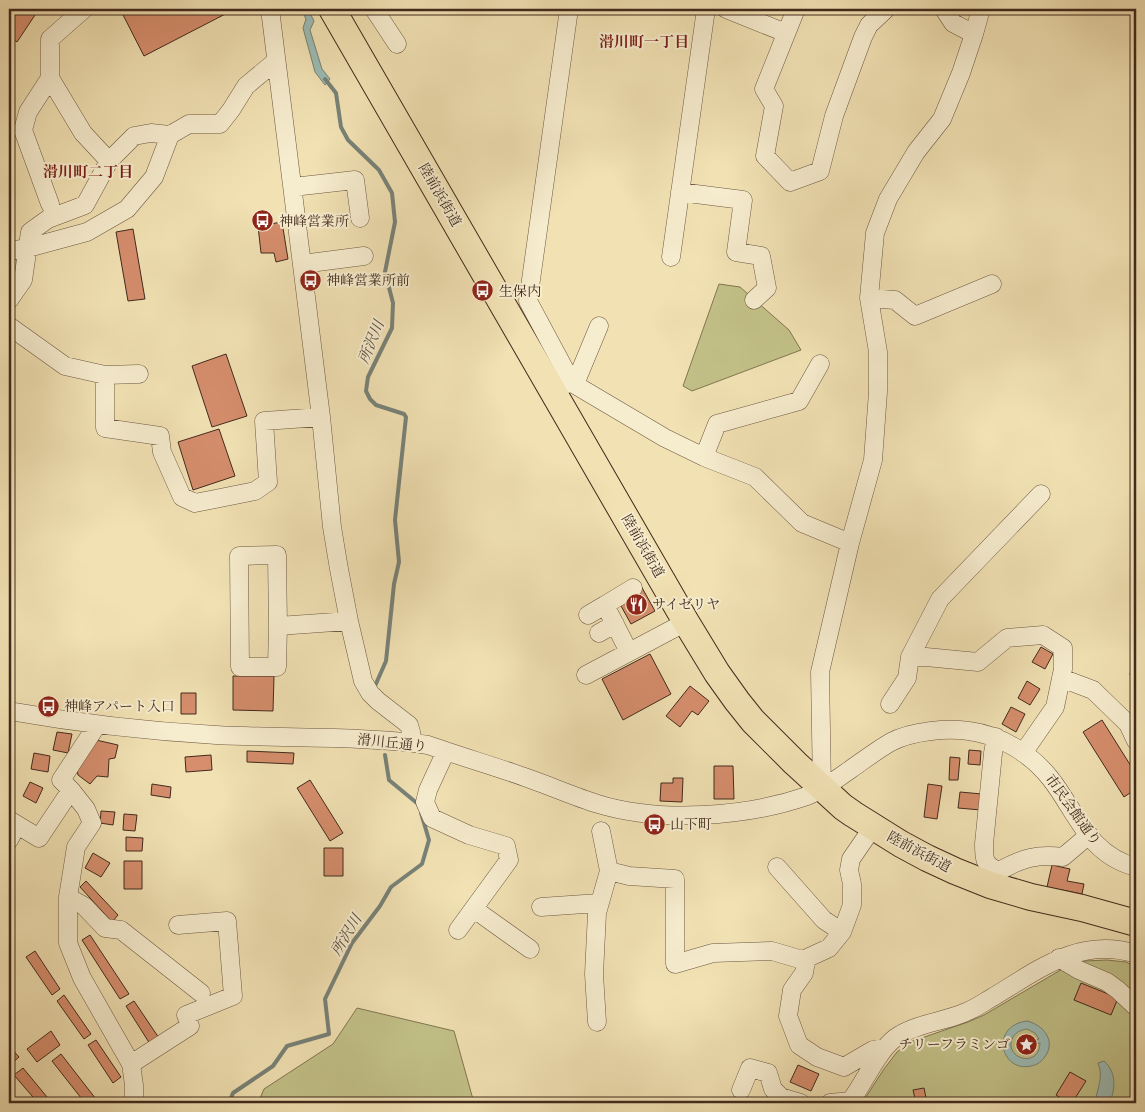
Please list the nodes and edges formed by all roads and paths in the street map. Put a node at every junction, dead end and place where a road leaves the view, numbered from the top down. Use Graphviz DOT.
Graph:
graph roads {
  1 [pos="84,9"];
  2 [pos="270,9"];
  3 [pos="332,9"];
  4 [pos="374,9"];
  5 [pos="569,9"];
  6 [pos="706,9"];
  7 [pos="726,9"];
  8 [pos="796,9"];
  9 [pos="886,9"];
  10 [pos="944,9"];
  11 [pos="981,9"];
  12 [pos="786,33"];
  13 [pos="974,34"];
  14 [pos="397,44"];
  15 [pos="276,61"];
  16 [pos="50,78"];
  17 [pos="16,133"];
  18 [pos="170,135"];
  19 [pos="109,161"];
  20 [pos="292,187"];
  21 [pos="680,192"];
  22 [pos="50,204"];
  23 [pos="360,218"];
  24 [pos="28,248"];
  25 [pos="9,251"];
  26 [pos="364,256"];
  27 [pos="671,257"];
  28 [pos="302,264"];
  29 [pos="992,284"];
  30 [pos="869,298"];
  31 [pos="9,300"];
  32 [pos="754,300"];
  33 [pos="9,326"];
  34 [pos="599,326"];
  35 [pos="820,364"];
  36 [pos="139,374"];
  37 [pos="105,375"];
  38 [pos="562,386"];
  39 [pos="321,417"];
  40 [pos="704,457"];
  41 [pos="1041,494"];
  42 [pos="850,543"];
  43 [pos="633,588"];
  44 [pos="605,604"];
  45 [pos="588,615"];
  46 [pos="349,621"];
  47 [pos="686,622"];
  48 [pos="615,624"];
  49 [pos="278,626"];
  50 [pos="598,633"];
  51 [pos="629,652"];
  52 [pos="910,657"];
  53 [pos="586,675"];
  54 [pos="1061,678"];
  55 [pos="890,704"];
  56 [pos="9,711"];
  57 [pos="96,725"];
  58 [pos="996,737"];
  59 [pos="1136,740"];
  60 [pos="413,742"];
  61 [pos="446,751"];
  62 [pos="1023,753"];
  63 [pos="822,788"];
  64 [pos="71,790"];
  65 [pos="873,827"];
  66 [pos="11,828"];
  67 [pos="601,832"];
  68 [pos="1089,835"];
  69 [pos="1136,855"];
  70 [pos="1113,858"];
  71 [pos="776,867"];
  72 [pos="1136,867"];
  73 [pos="609,871"];
  74 [pos="68,897"];
  75 [pos="599,903"];
  76 [pos="541,907"];
  77 [pos="474,909"];
  78 [pos="178,924"];
  79 [pos="1136,924"];
  80 [pos="458,930"];
  81 [pos="842,932"];
  82 [pos="530,949"];
  83 [pos="1136,954"];
  84 [pos="1059,958"];
  85 [pos="803,960"];
  86 [pos="202,993"];
  87 [pos="1136,1007"];
  88 [pos="597,1022"];
  89 [pos="885,1048"];
  90 [pos="131,1064"];
  91 [pos="741,1090"];
  92 [pos="850,1102"];
  93 [pos="134,1103"];
  94 [pos="801,1103"];
  95 [pos="830,1103"];
  1 -- 16 [label="street"];
  2 -- 15 [label="street"];
  3 -- 38 [label="highway, 陸前浜街道"];
  4 -- 14 [label="street"];
  5 -- 38 [label="street"];
  6 -- 21 [label="street"];
  7 -- 12 [label="street"];
  8 -- 12 [label="street"];
  9 -- 12 [label="street"];
  10 -- 13 [label="street"];
  11 -- 13 [label="street"];
  13 -- 30 [label="street"];
  15 -- 18 [label="street"];
  15 -- 20 [label="street"];
  16 -- 17 [label="street"];
  16 -- 19 [label="street"];
  17 -- 22 [label="street"];
  18 -- 19 [label="street"];
  18 -- 24 [label="street"];
  19 -- 24 [label="street"];
  20 -- 23 [label="street"];
  20 -- 28 [label="street"];
  21 -- 27 [label="street"];
  21 -- 32 [label="street"];
  24 -- 25 [label="street"];
  24 -- 31 [label="street"];
  26 -- 28 [label="street"];
  28 -- 39 [label="street"];
  29 -- 30 [label="street"];
  30 -- 42 [label="street"];
  33 -- 37 [label="street"];
  34 -- 38 [label="street"];
  35 -- 40 [label="street"];
  36 -- 37 [label="street"];
  37 -- 39 [label="street"];
  38 -- 40 [label="street"];
  38 -- 47 [label="highway, 陸前浜街道"];
  39 -- 46 [label="street"];
  40 -- 42 [label="street"];
  41 -- 52 [label="street"];
  42 -- 63 [label="street"];
  43 -- 44 [label="street"];
  44 -- 45 [label="street"];
  44 -- 48 [label="street"];
  46 -- 49 [label="street"];
  46 -- 60 [label="street"];
  47 -- 51 [label="street"];
  47 -- 63 [label="highway, 陸前浜街道"];
  48 -- 50 [label="street"];
  48 -- 51 [label="street"];
  49 -- 49 [label="street"];
  51 -- 53 [label="street"];
  52 -- 54 [label="street"];
  52 -- 55 [label="street"];
  54 -- 59 [label="street"];
  54 -- 62 [label="street"];
  56 -- 57 [label="street, 滑川丘通り"];
  57 -- 60 [label="street, 滑川丘通り"];
  57 -- 64 [label="street"];
  58 -- 62 [label="street, 市民会館通り"];
  58 -- 63 [label="street, 市民会館通り"];
  58 -- 68 [label="street"];
  60 -- 61 [label="street, 滑川丘通り"];
  61 -- 63 [label="street, 滑川丘通り"];
  61 -- 77 [label="street"];
  62 -- 68 [label="street, 市民会館通り"];
  63 -- 65 [label="highway, 陸前浜街道"];
  64 -- 66 [label="street"];
  64 -- 74 [label="street"];
  65 -- 79 [label="highway, 陸前浜街道"];
  65 -- 81 [label="street"];
  67 -- 73 [label="street"];
  68 -- 70 [label="street, 市民会館通り"];
  69 -- 70 [label="street"];
  70 -- 72 [label="street, 市民会館通り"];
  71 -- 81 [label="street"];
  73 -- 75 [label="street"];
  73 -- 85 [label="street"];
  74 -- 86 [label="street"];
  74 -- 90 [label="street"];
  75 -- 76 [label="street"];
  75 -- 88 [label="street"];
  77 -- 80 [label="street"];
  77 -- 82 [label="street"];
  78 -- 90 [label="street"];
  81 -- 85 [label="street"];
  83 -- 84 [label="street"];
  84 -- 87 [label="street"];
  84 -- 89 [label="street"];
  85 -- 89 [label="street"];
  89 -- 92 [label="street"];
  90 -- 93 [label="street"];
  91 -- 94 [label="street"];
  92 -- 95 [label="street"];
}
